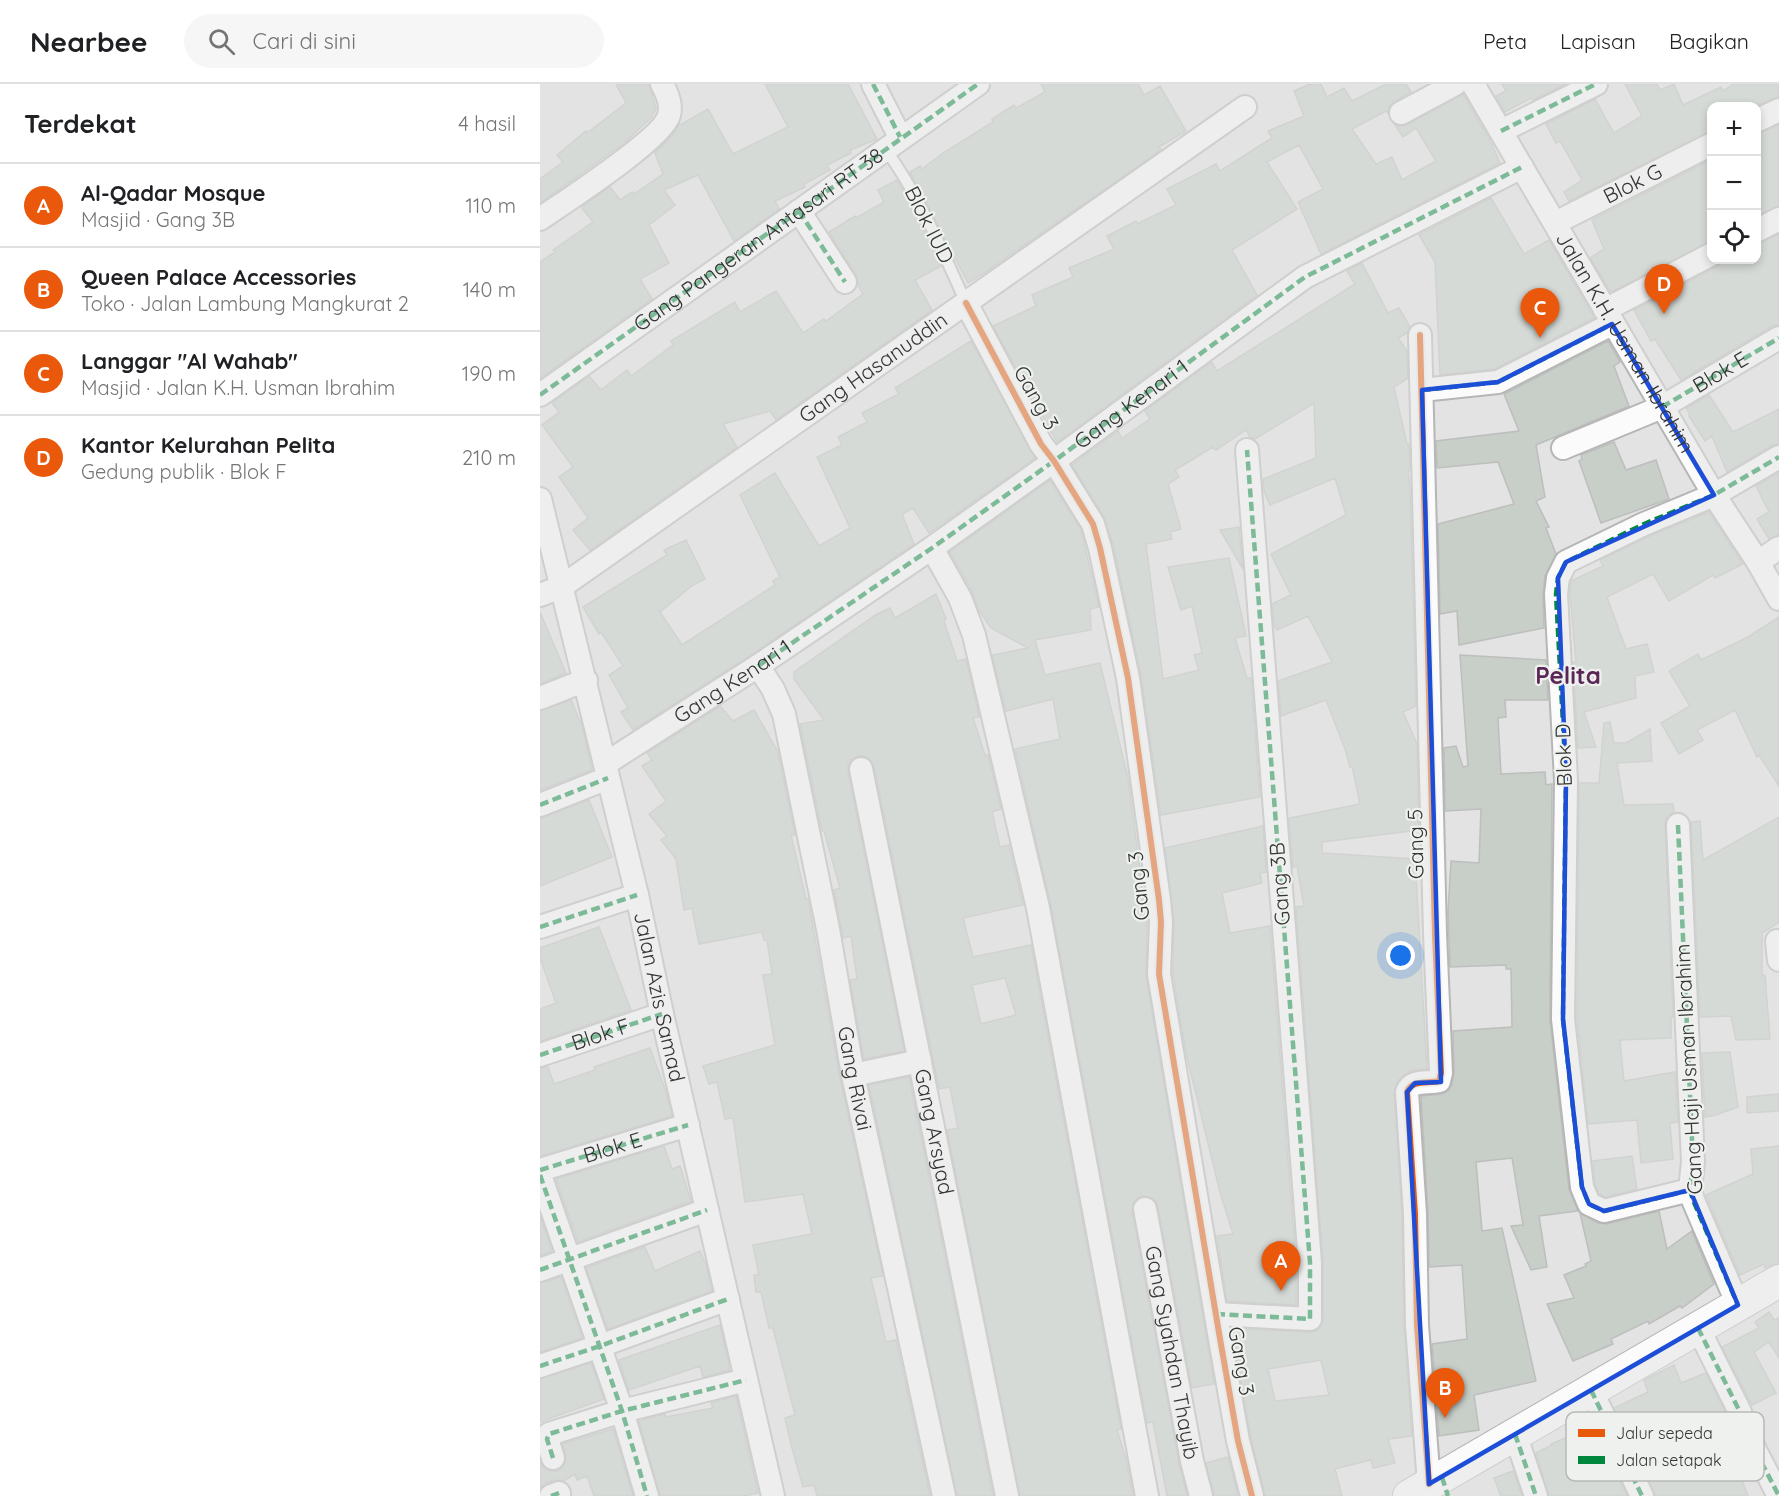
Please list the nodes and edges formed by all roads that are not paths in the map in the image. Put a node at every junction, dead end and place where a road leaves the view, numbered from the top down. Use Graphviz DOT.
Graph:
graph roads {
  1 [pos="662,84"];
  2 [pos="873,84"];
  3 [pos="978,84"];
  4 [pos="1455,84"];
  5 [pos="1473,84"];
  6 [pos="1596,84"];
  7 [pos="1245,107"];
  8 [pos="1779,110"];
  9 [pos="1401,113"];
  10 [pos="1761,119"];
  11 [pos="1501,131"];
  12 [pos="893,144"];
  13 [pos="1707,146"];
  14 [pos="1522,167"];
  15 [pos="799,211"];
  16 [pos="540,219"];
  17 [pos="1779,219"];
  18 [pos="1555,222"];
  19 [pos="1761,228"];
  20 [pos="1707,257"];
  21 [pos="845,282"];
  22 [pos="966,303"];
  23 [pos="1609,317"];
  24 [pos="1420,335"];
  25 [pos="1779,338"];
  26 [pos="1422,390"];
  27 [pos="540,395"];
  28 [pos="1662,407"];
  29 [pos="1563,448"];
  30 [pos="1247,450"];
  31 [pos="1779,457"];
  32 [pos="1054,461"];
  33 [pos="1714,495"];
  34 [pos="540,499"];
  35 [pos="932,548"];
  36 [pos="1779,548"];
  37 [pos="1758,562"];
  38 [pos="561,588"];
  39 [pos="540,595"];
  40 [pos="1779,599"];
  41 [pos="758,666"];
  42 [pos="585,680"];
  43 [pos="540,698"];
  44 [pos="861,769"];
  45 [pos="607,771"];
  46 [pos="540,805"];
  47 [pos="1678,825"];
  48 [pos="637,895"];
  49 [pos="540,927"];
  50 [pos="662,1014"];
  51 [pos="540,1055"];
  52 [pos="920,1061"];
  53 [pos="853,1075"];
  54 [pos="688,1125"];
  55 [pos="540,1170"];
  56 [pos="540,1175"];
  57 [pos="1690,1190"];
  58 [pos="1145,1209"];
  59 [pos="707,1210"];
  60 [pos="569,1260"];
  61 [pos="540,1270"];
  62 [pos="1779,1281"];
  63 [pos="728,1299"];
  64 [pos="1737,1305"];
  65 [pos="1216,1314"];
  66 [pos="1698,1328"];
  67 [pos="600,1346"];
  68 [pos="540,1366"];
  69 [pos="746,1380"];
  70 [pos="1591,1390"];
  71 [pos="622,1411"];
  72 [pos="1602,1412"];
  73 [pos="1740,1412"];
  74 [pos="1515,1434"];
  75 [pos="553,1458"];
  76 [pos="1764,1467"];
  77 [pos="1635,1481"];
  78 [pos="1432,1488"];
  79 [pos="647,1496"];
  80 [pos="773,1496"];
  81 [pos="944,1496"];
  82 [pos="1007,1496"];
  83 [pos="1147,1496"];
  84 [pos="1201,1496"];
  85 [pos="1252,1496"];
  86 [pos="1536,1496"];
  87 [pos="1642,1496"];
  88 [pos="1779,1496"];
  1 -- 16 [label="street"];
  2 -- 12 [label="street"];
  3 -- 12 [label="street, Gang Pangeran Antasari RT 38"];
  4 -- 9 [label="street"];
  5 -- 11 [label="street, Jalan K.H. Usman Ibrahim"];
  6 -- 11 [label="street"];
  7 -- 22 [label="street, Gang Hasanuddin"];
  8 -- 10 [label="street"];
  11 -- 14 [label="street, Jalan K.H. Usman Ibrahim"];
  12 -- 15 [label="street, Gang Pangeran Antasari RT 38"];
  12 -- 22 [label="lane, Blok IUD"];
  13 -- 18 [label="street, Blok G"];
  14 -- 18 [label="street, Jalan K.H. Usman Ibrahim"];
  14 -- 32 [label="street, Gang Kenari 1"];
  15 -- 21 [label="street"];
  15 -- 27 [label="street, Gang Pangeran Antasari RT 38"];
  17 -- 19 [label="street"];
  18 -- 23 [label="street, Jalan K.H. Usman Ibrahim"];
  20 -- 23 [label="street"];
  22 -- 32 [label="street, Gang 3"];
  22 -- 38 [label="street, Gang Hasanuddin"];
  23 -- 26 [label="street"];
  23 -- 28 [label="street, Jalan K.H. Usman Ibrahim"];
  24 -- 26 [label="street, Gang 5"];
  25 -- 28 [label="street, Blok E"];
  26 -- 78 [label="street, Gang 5"];
  28 -- 29 [label="street, Blok E"];
  28 -- 33 [label="street, Jalan K.H. Usman Ibrahim"];
  30 -- 65 [label="street, Gang 3B"];
  31 -- 33 [label="street, Blok D"];
  32 -- 35 [label="street, Gang Kenari 1"];
  32 -- 65 [label="street, Gang 3"];
  33 -- 37 [label="street, Jalan K.H. Usman Ibrahim"];
  33 -- 57 [label="street, Blok D"];
  34 -- 38 [label="street, Jalan Azis Samad"];
  35 -- 41 [label="street, Gang Kenari 1"];
  35 -- 83 [label="street"];
  36 -- 37 [label="street"];
  37 -- 40 [label="street, Jalan K.H. Usman Ibrahim"];
  38 -- 39 [label="street, Gang Hasanuddin"];
  38 -- 42 [label="street, Jalan Azis Samad"];
  41 -- 45 [label="street, Gang Kenari 1"];
  41 -- 53 [label="street, Gang Rivai"];
  42 -- 43 [label="street"];
  42 -- 45 [label="street, Jalan Azis Samad"];
  44 -- 52 [label="street, Gang Arsyad"];
  45 -- 46 [label="street, Gang Kenari 1"];
  45 -- 48 [label="street, Jalan Azis Samad"];
  47 -- 57 [label="street, Gang Haji Usman Ibrahim"];
  48 -- 49 [label="street"];
  48 -- 50 [label="street, Jalan Azis Samad"];
  50 -- 51 [label="street, Blok F"];
  50 -- 54 [label="street, Jalan Azis Samad"];
  52 -- 53 [label="street"];
  52 -- 82 [label="street, Gang Arsyad"];
  53 -- 81 [label="street, Gang Rivai"];
  54 -- 55 [label="street, Blok E"];
  54 -- 59 [label="street, Jalan Azis Samad"];
  56 -- 60 [label="street"];
  57 -- 64 [label="street, Gang Haji Usman Ibrahim"];
  58 -- 84 [label="street, Gang Syahdan Thayib"];
  59 -- 60 [label="street"];
  59 -- 63 [label="street, Jalan Azis Samad"];
  60 -- 61 [label="street"];
  60 -- 67 [label="street"];
  62 -- 64 [label="street"];
  63 -- 67 [label="street"];
  63 -- 69 [label="street, Jalan Azis Samad"];
  64 -- 66 [label="street"];
  65 -- 85 [label="street, Gang 3"];
  66 -- 70 [label="street"];
  66 -- 73 [label="street"];
  67 -- 68 [label="street"];
  67 -- 71 [label="street"];
  69 -- 71 [label="street"];
  69 -- 80 [label="street, Jalan Azis Samad"];
  70 -- 72 [label="street"];
  70 -- 74 [label="street"];
  71 -- 75 [label="street"];
  71 -- 79 [label="street"];
  74 -- 78 [label="street"];
  74 -- 86 [label="street"];
  76 -- 88 [label="street"];
  77 -- 87 [label="street"];
}
